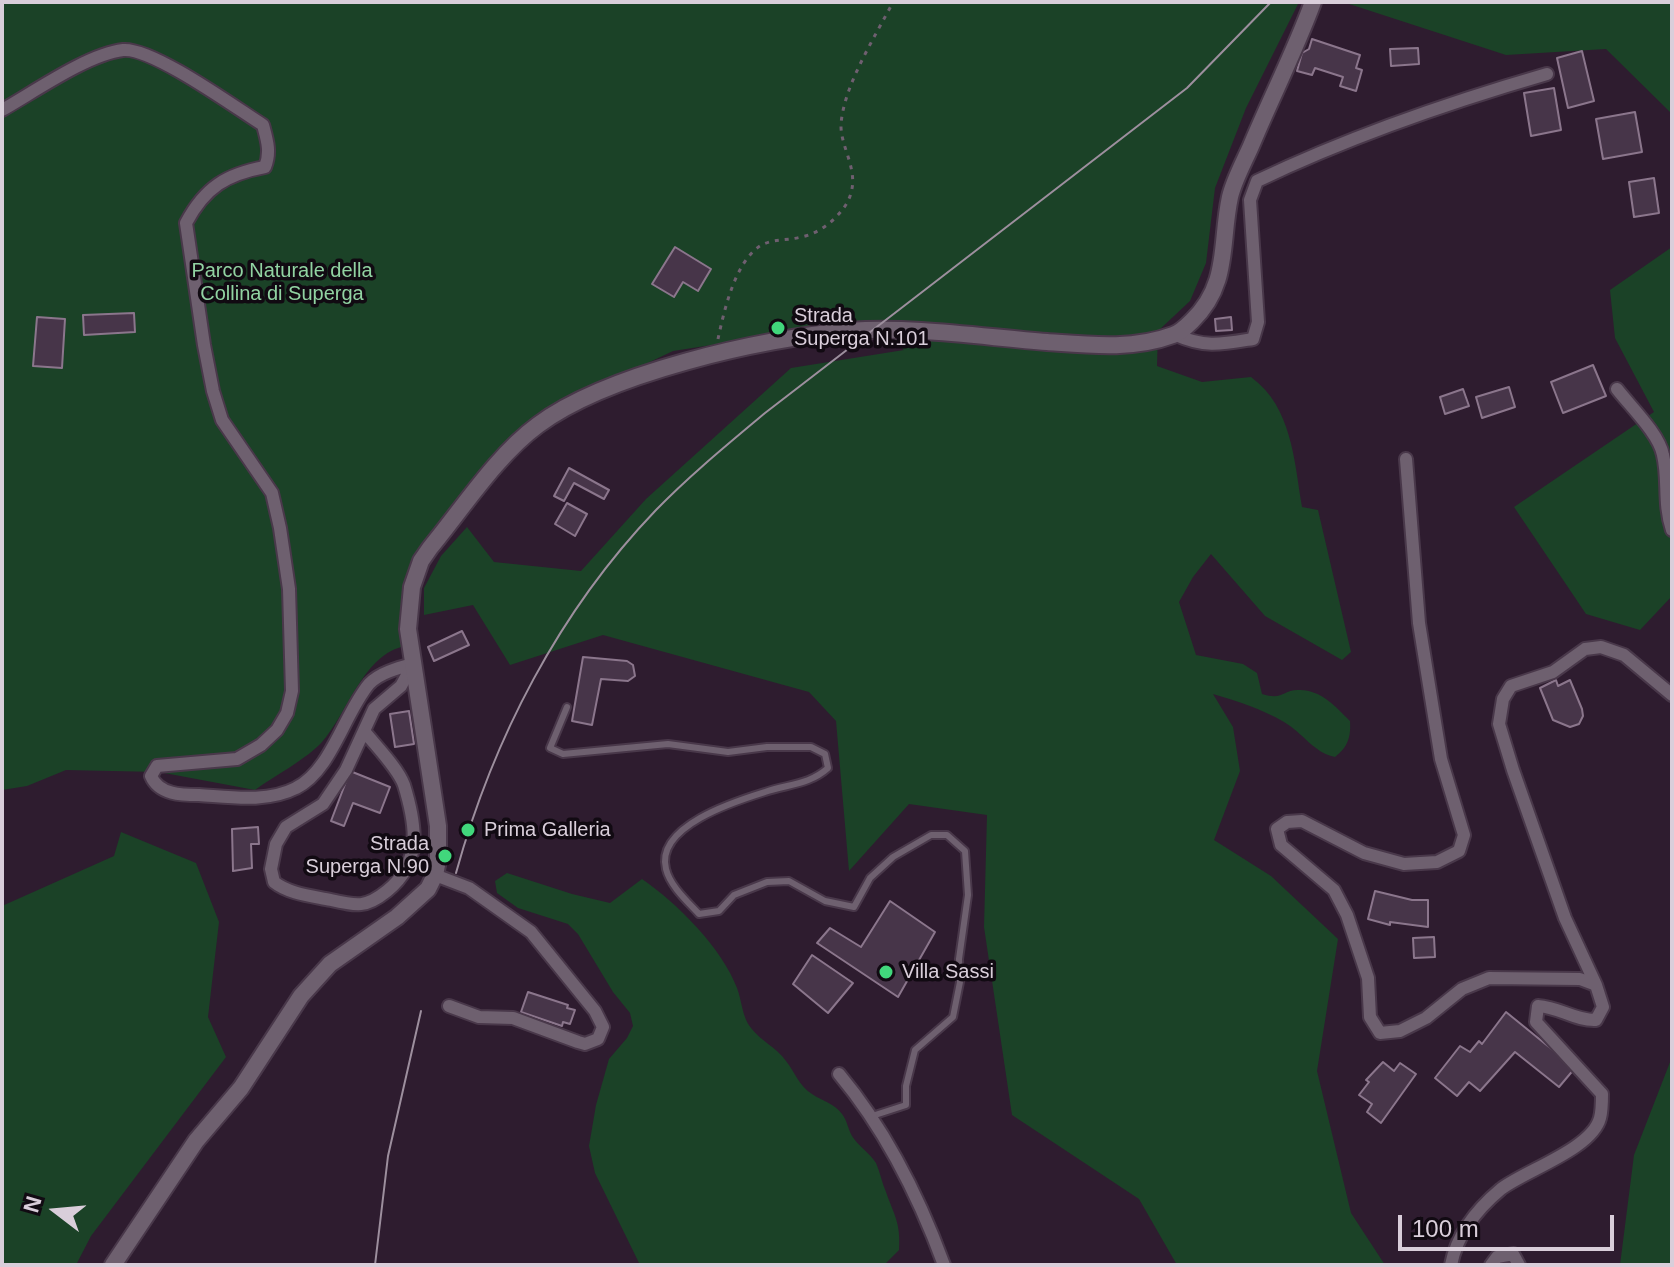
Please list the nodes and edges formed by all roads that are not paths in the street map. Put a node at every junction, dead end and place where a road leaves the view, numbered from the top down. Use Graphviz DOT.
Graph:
graph roads {
  1 [pos="1313,2"];
  2 [pos="1547,74"];
  3 [pos="2,110"];
  4 [pos="1176,335"];
  5 [pos="1617,389"];
  6 [pos="1406,459"];
  7 [pos="1672,530"];
  8 [pos="413,664"];
  9 [pos="1672,695"];
  10 [pos="567,707"];
  11 [pos="364,731"];
  12 [pos="435,875"];
  13 [pos="1596,985"];
  14 [pos="449,1006"];
  15 [pos="839,1074"];
  16 [pos="870,1117"];
  17 [pos="113,1265"];
  18 [pos="944,1265"];
  19 [pos="1451,1265"];
  20 [pos="1491,1265"];
  21 [pos="1519,1265"];
  1 -- 4 [label="street"];
  2 -- 4 [label="street"];
  3 -- 8 [label="street"];
  4 -- 8 [label="street"];
  5 -- 7 [label="street"];
  6 -- 13 [label="street"];
  8 -- 11 [label="street"];
  8 -- 12 [label="street"];
  9 -- 13 [label="street"];
  10 -- 16 [label="lane"];
  11 -- 11 [label="street"];
  12 -- 14 [label="street"];
  12 -- 17 [label="street"];
  13 -- 19 [label="street"];
  15 -- 16 [label="street"];
  16 -- 18 [label="street"];
  20 -- 21 [label="street"];
}
